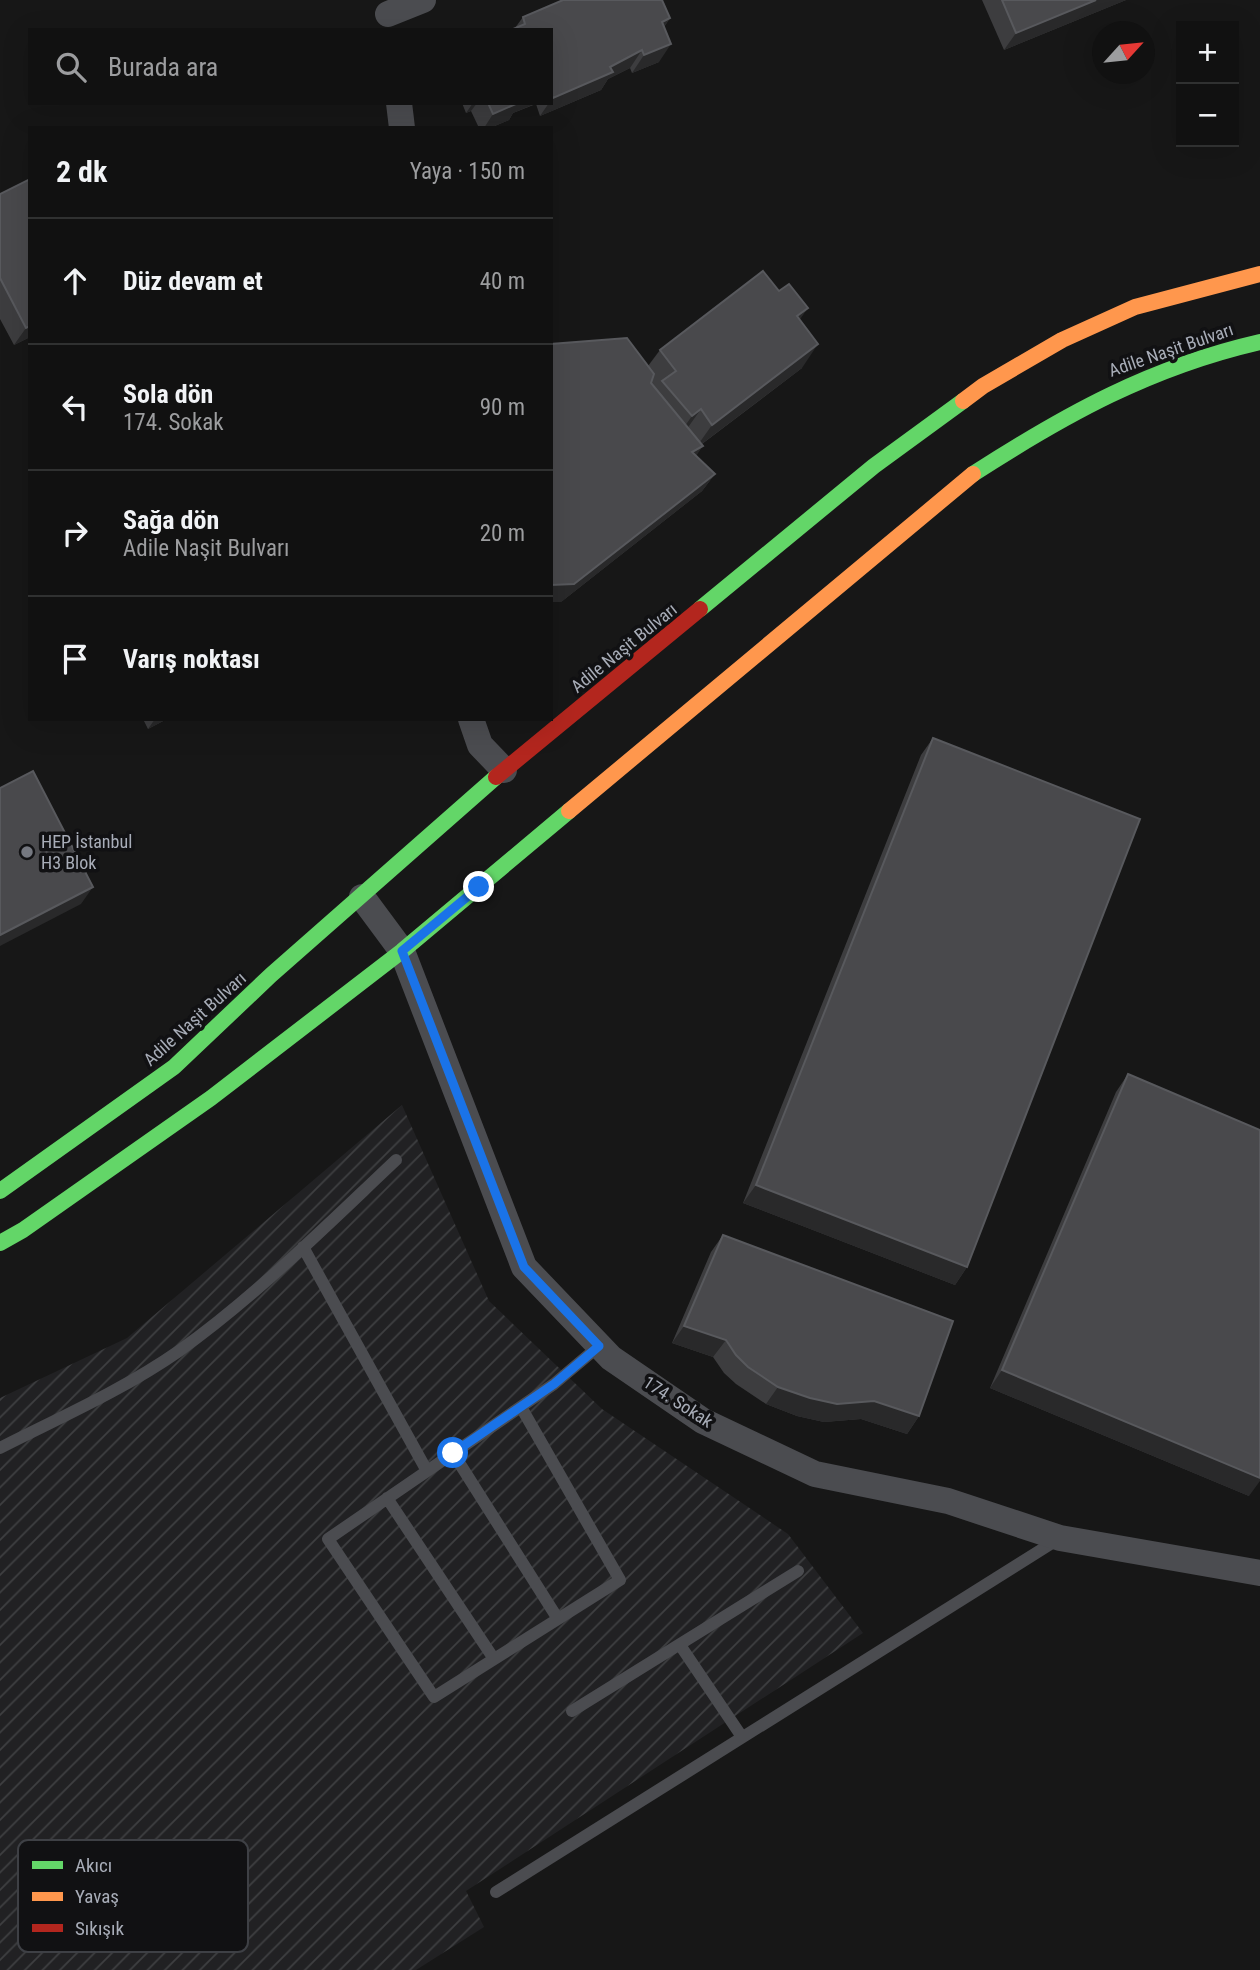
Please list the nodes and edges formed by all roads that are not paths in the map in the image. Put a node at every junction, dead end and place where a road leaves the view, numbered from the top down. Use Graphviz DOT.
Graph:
graph roads {
  1 [pos="423,0"];
  2 [pos="388,14"];
  3 [pos="399,105"];
  4 [pos="402,126"];
  5 [pos="1260,274"];
  6 [pos="1260,342"];
  7 [pos="472,721"];
  8 [pos="504,770"];
  9 [pos="362,897"];
  10 [pos="402,951"];
  11 [pos="396,1160"];
  12 [pos="0,1191"];
  13 [pos="0,1243"];
  14 [pos="303,1247"];
  15 [pos="599,1346"];
  16 [pos="521,1407"];
  17 [pos="0,1448"];
  18 [pos="453,1453"];
  19 [pos="428,1471"];
  20 [pos="387,1499"];
  21 [pos="1060,1538"];
  22 [pos="798,1571"];
  23 [pos="1260,1573"];
  24 [pos="558,1619"];
  25 [pos="680,1644"];
  26 [pos="494,1659"];
  27 [pos="572,1712"];
  28 [pos="742,1737"];
  29 [pos="496,1892"];
  1 -- 2 [label="street"];
  3 -- 4 [label="street"];
  5 -- 8 [label="main road, Adile Naşit Bulvarı"];
  6 -- 10 [label="main road, Adile Naşit Bulvarı"];
  7 -- 8 [label="street"];
  8 -- 9 [label="main road, Adile Naşit Bulvarı"];
  9 -- 10 [label="street, 174. Sokak"];
  9 -- 12 [label="main road, Adile Naşit Bulvarı"];
  10 -- 13 [label="main road, Adile Naşit Bulvarı"];
  10 -- 15 [label="street, 174. Sokak"];
  11 -- 14 [label="lane"];
  14 -- 17 [label="lane"];
  14 -- 19 [label="lane"];
  15 -- 16 [label="lane"];
  15 -- 21 [label="street, 174. Sokak"];
  16 -- 18 [label="lane"];
  16 -- 24 [label="lane"];
  18 -- 19 [label="lane"];
  18 -- 24 [label="lane"];
  19 -- 20 [label="lane"];
  20 -- 26 [label="lane"];
  20 -- 26 [label="lane"];
  21 -- 23 [label="street, 174. Sokak"];
  21 -- 28 [label="lane"];
  22 -- 25 [label="lane"];
  24 -- 26 [label="lane"];
  25 -- 27 [label="lane"];
  25 -- 28 [label="lane"];
  28 -- 29 [label="lane"];
}
